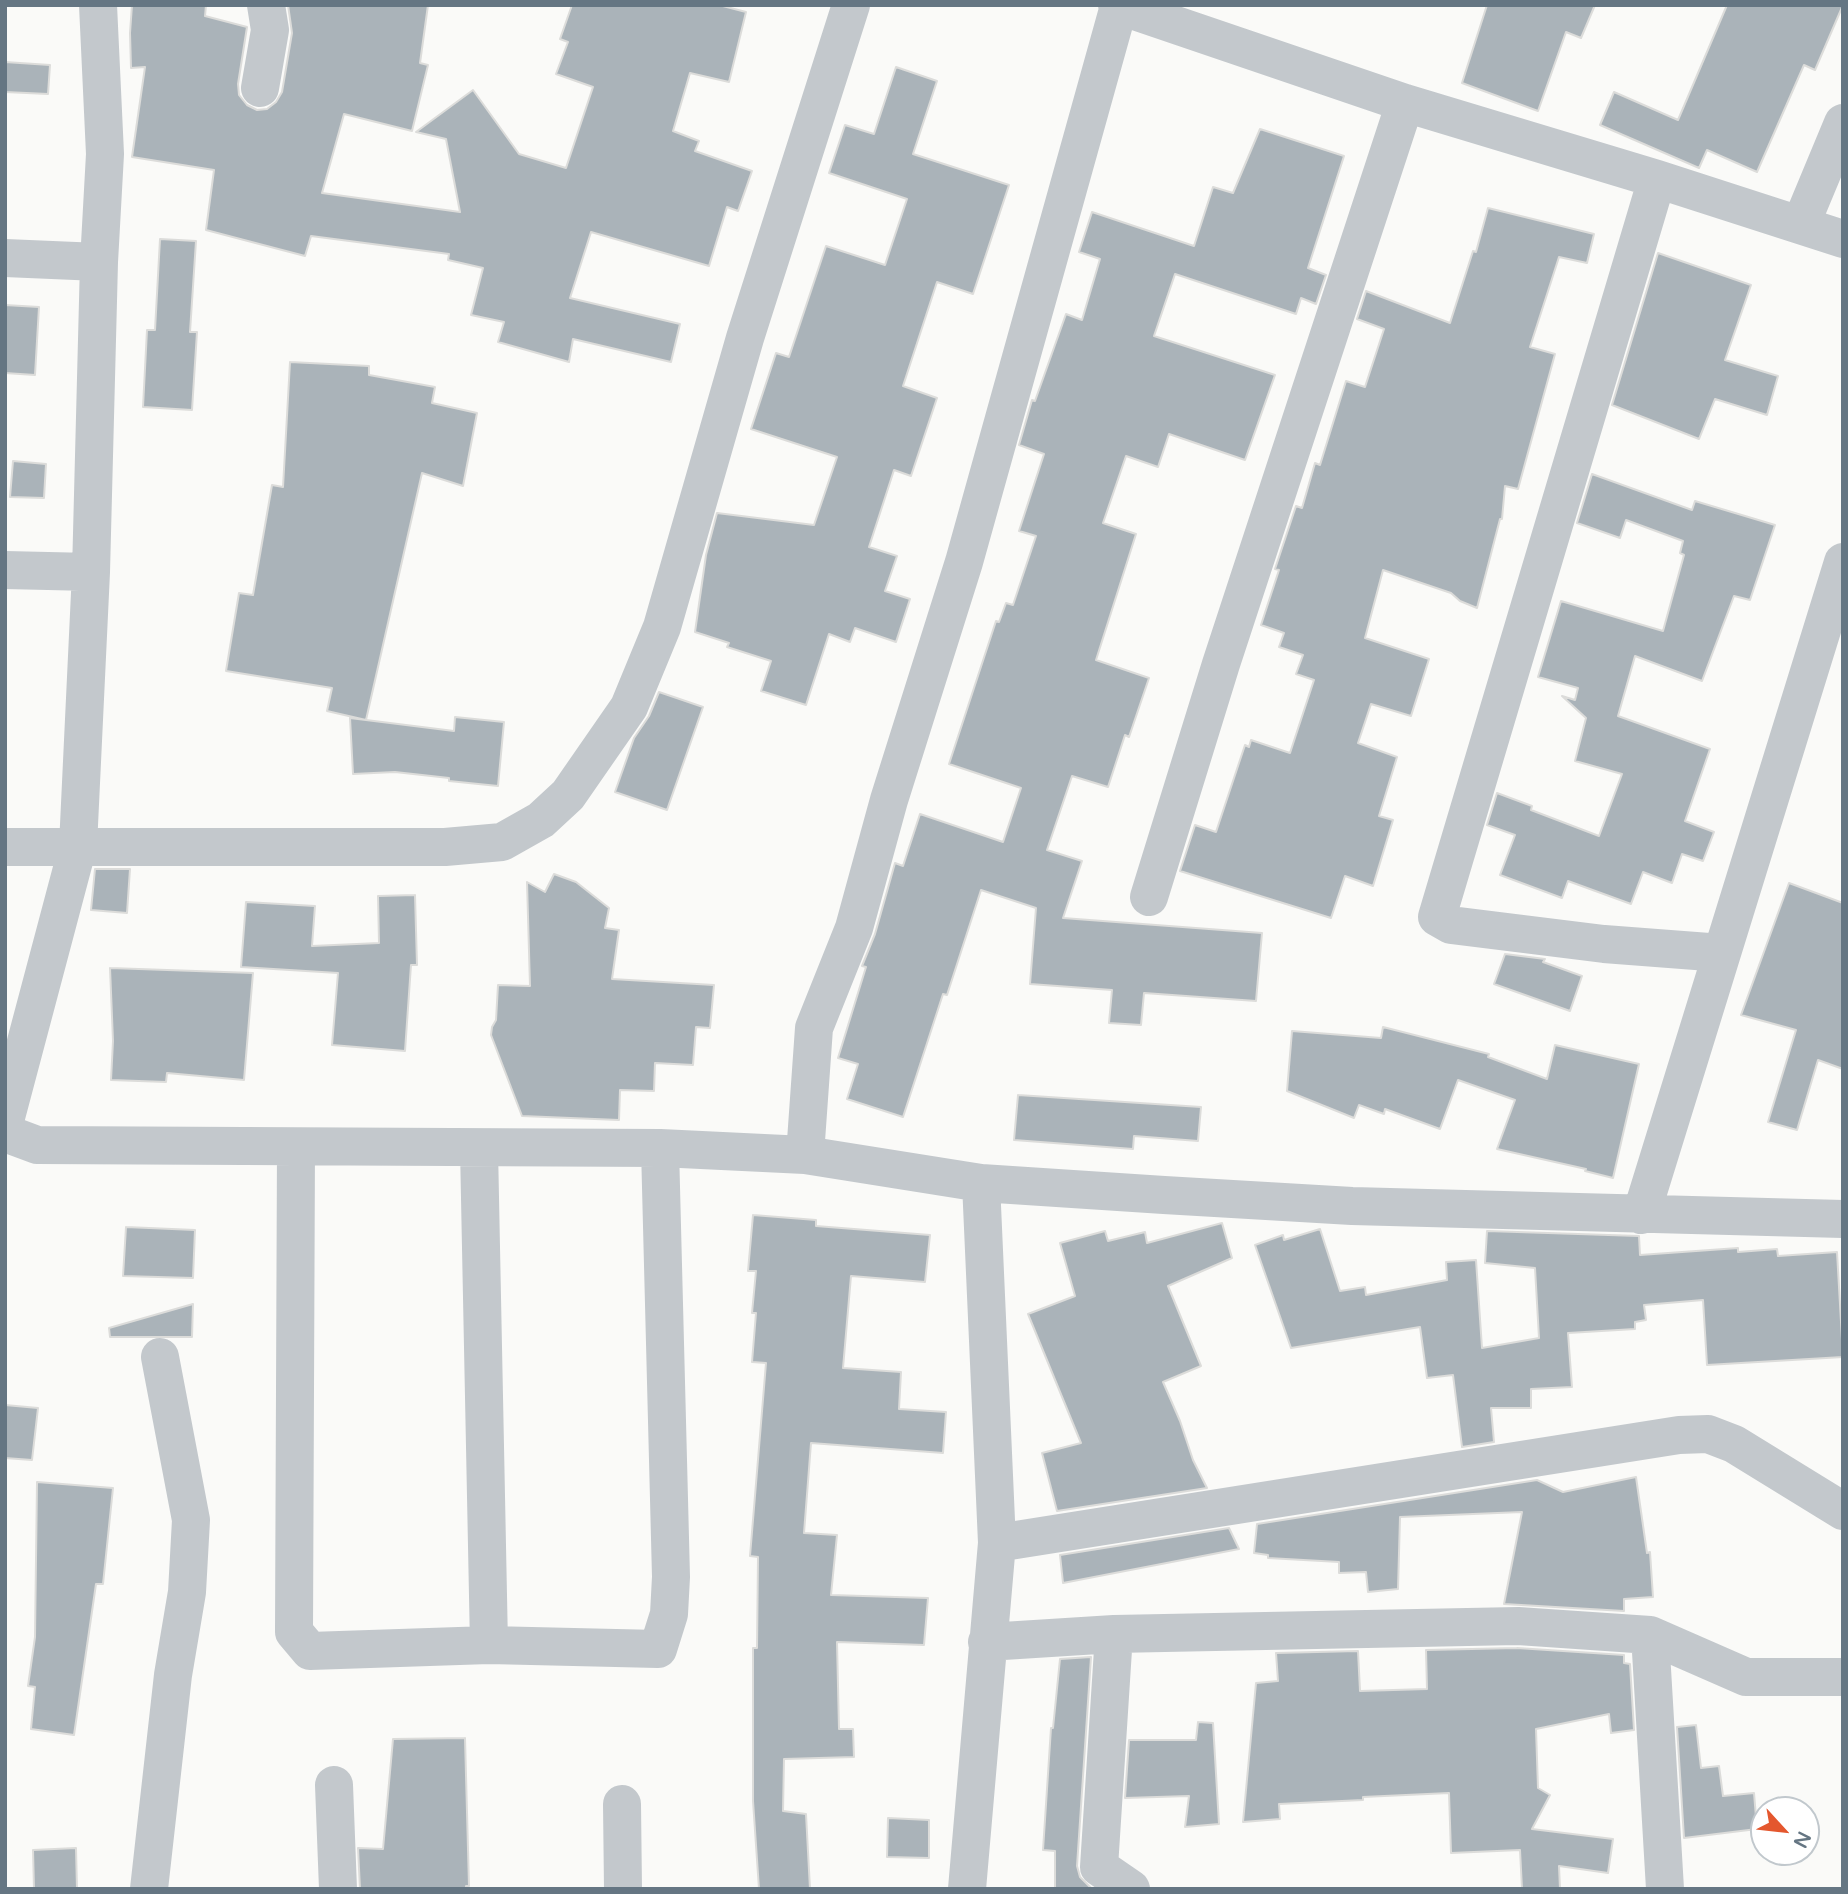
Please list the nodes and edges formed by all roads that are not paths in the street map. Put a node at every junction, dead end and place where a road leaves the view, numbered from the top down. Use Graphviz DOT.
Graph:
graph roads {
  1 [pos="98,5"];
  2 [pos="265,5"];
  3 [pos="851,5"];
  4 [pos="1118,6"];
  5 [pos="260,88"];
  6 [pos="1405,103"];
  7 [pos="1843,123"];
  8 [pos="1657,179"];
  9 [pos="1801,224"];
  10 [pos="1843,239"];
  11 [pos="5,258"];
  12 [pos="99,262"];
  13 [pos="1843,562"];
  14 [pos="5,570"];
  15 [pos="91,572"];
  16 [pos="78,846"];
  17 [pos="5,847"];
  18 [pos="1149,897"];
  19 [pos="1722,953"];
  20 [pos="5,1121"];
  21 [pos="5,1133"];
  22 [pos="296,1147"];
  23 [pos="479,1147"];
  24 [pos="660,1149"];
  25 [pos="805,1155"];
  26 [pos="981,1183"];
  27 [pos="1641,1215"];
  28 [pos="1843,1219"];
  29 [pos="160,1357"];
  30 [pos="1843,1511"];
  31 [pos="997,1543"];
  32 [pos="1114,1634"];
  33 [pos="1650,1635"];
  34 [pos="987,1642"];
  35 [pos="489,1645"];
  36 [pos="1843,1677"];
  37 [pos="334,1785"];
  38 [pos="622,1804"];
  39 [pos="149,1889"];
  40 [pos="338,1889"];
  41 [pos="623,1889"];
  42 [pos="967,1889"];
  43 [pos="1131,1889"];
  44 [pos="1665,1889"];
  1 -- 12 [label="street"];
  2 -- 5 [label="street"];
  3 -- 16 [label="street"];
  4 -- 6 [label="street"];
  4 -- 25 [label="street"];
  6 -- 8 [label="street"];
  6 -- 18 [label="street"];
  7 -- 9 [label="street"];
  8 -- 9 [label="street"];
  8 -- 19 [label="street"];
  9 -- 10 [label="street"];
  11 -- 12 [label="street"];
  12 -- 15 [label="street"];
  13 -- 19 [label="street"];
  14 -- 15 [label="street"];
  15 -- 16 [label="street"];
  16 -- 17 [label="street"];
  16 -- 20 [label="street"];
  19 -- 27 [label="street"];
  21 -- 22 [label="street"];
  22 -- 23 [label="street"];
  22 -- 35 [label="street"];
  23 -- 24 [label="street"];
  23 -- 35 [label="street"];
  24 -- 25 [label="street"];
  24 -- 35 [label="street"];
  25 -- 26 [label="street"];
  26 -- 27 [label="street"];
  26 -- 31 [label="street"];
  27 -- 28 [label="street"];
  29 -- 39 [label="street"];
  30 -- 31 [label="street"];
  31 -- 34 [label="street"];
  32 -- 33 [label="street"];
  32 -- 34 [label="street"];
  32 -- 43 [label="street"];
  33 -- 36 [label="street"];
  33 -- 44 [label="street"];
  34 -- 42 [label="street"];
  37 -- 40 [label="street"];
  38 -- 41 [label="street"];
}
